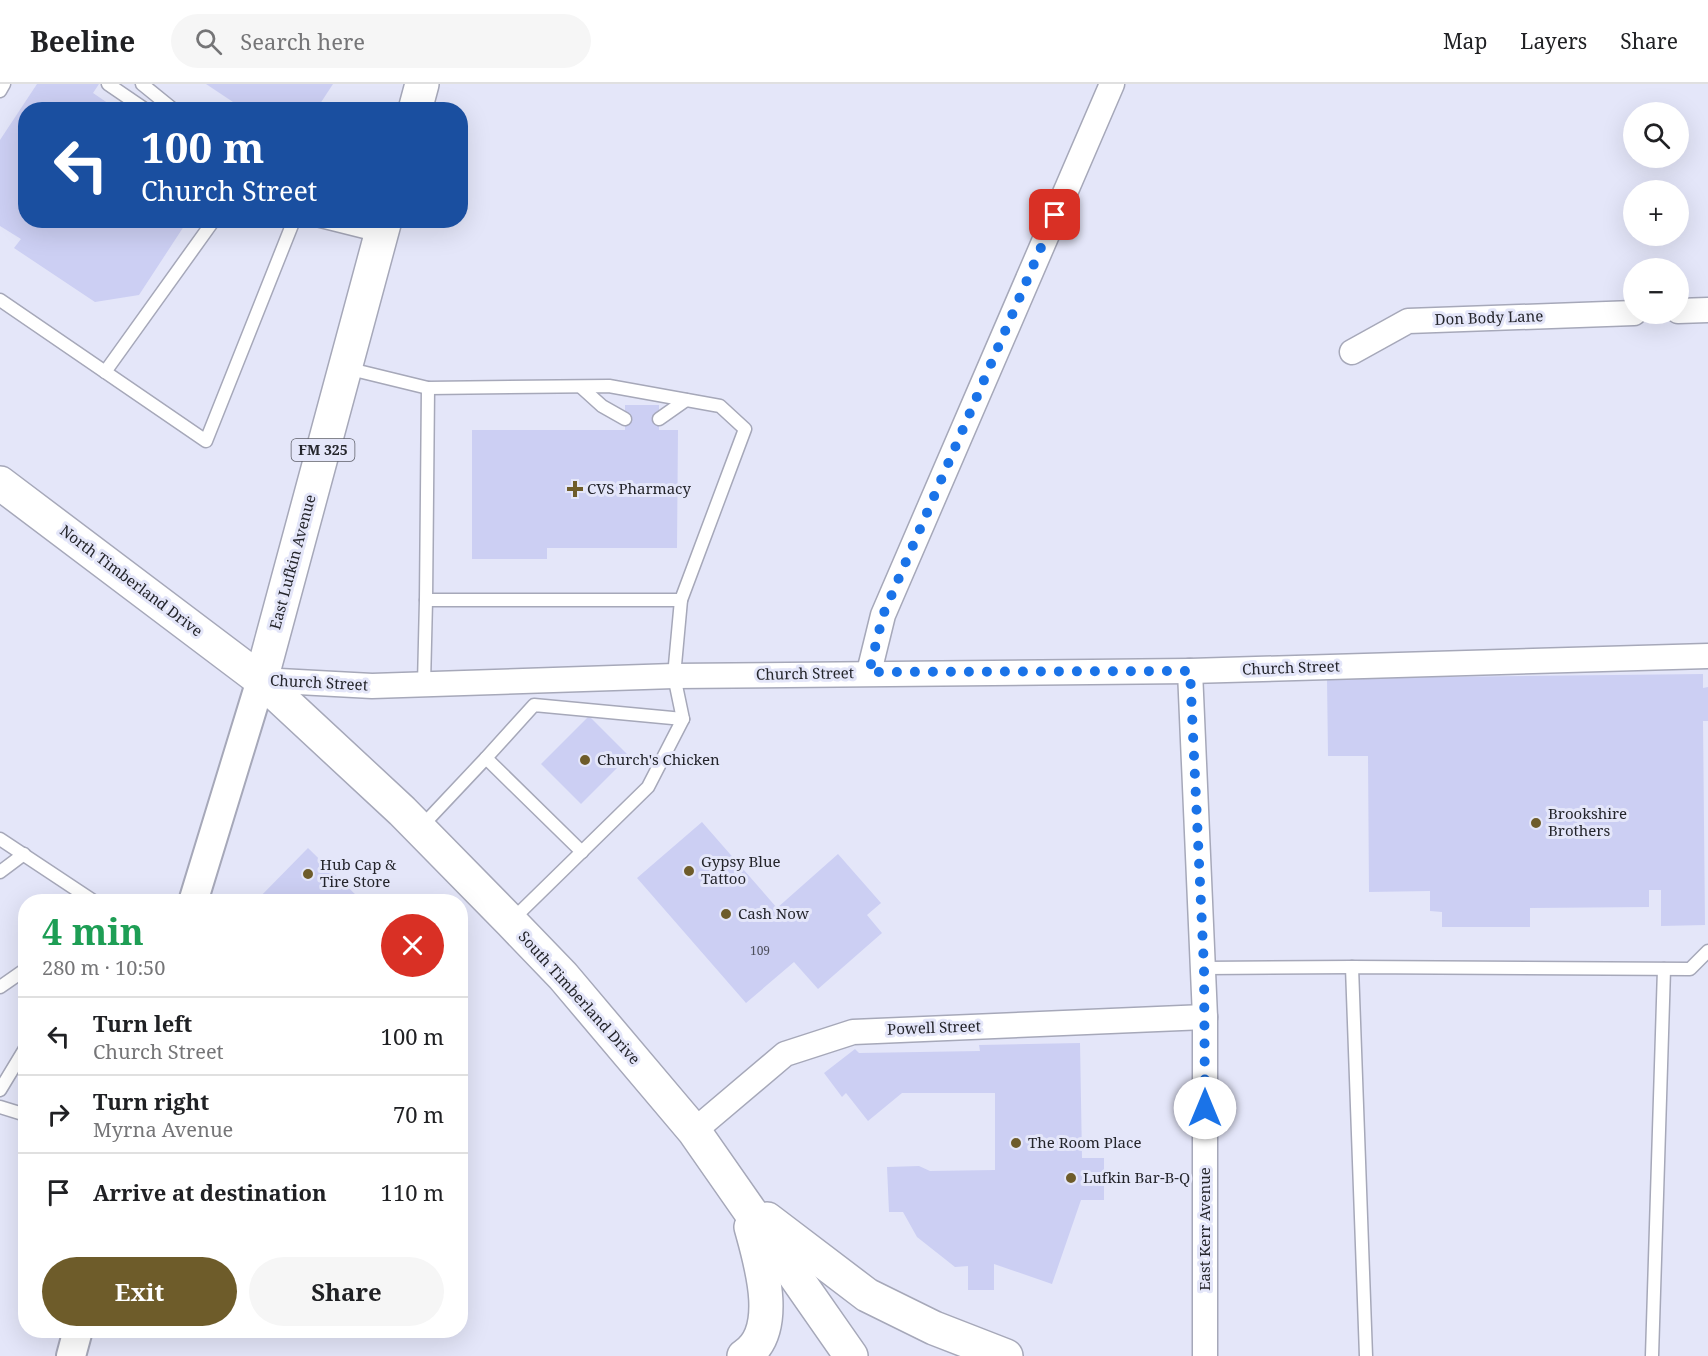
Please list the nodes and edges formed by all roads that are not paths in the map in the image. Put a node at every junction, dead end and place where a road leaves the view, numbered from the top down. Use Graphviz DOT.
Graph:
graph roads {
  1 [pos="4,84"];
  2 [pos="108,84"];
  3 [pos="142,84"];
  4 [pos="422,84"];
  5 [pos="1112,84"];
  6 [pos="0,91"];
  7 [pos="134,102"];
  8 [pos="164,102"];
  9 [pos="417,102"];
  10 [pos="208,228"];
  11 [pos="291,228"];
  12 [pos="383,228"];
  13 [pos="0,300"];
  14 [pos="1708,310"];
  15 [pos="1689,311"];
  16 [pos="1623,313"];
  17 [pos="1352,352"];
  18 [pos="345,367"];
  19 [pos="105,372"];
  20 [pos="581,387"];
  21 [pos="428,388"];
  22 [pos="686,400"];
  23 [pos="625,419"];
  24 [pos="659,419"];
  25 [pos="0,483"];
  26 [pos="426,600"];
  27 [pos="681,600"];
  28 [pos="1708,656"];
  29 [pos="1190,671"];
  30 [pos="869,672"];
  31 [pos="674,676"];
  32 [pos="261,680"];
  33 [pos="424,684"];
  34 [pos="683,719"];
  35 [pos="486,758"];
  36 [pos="419,828"];
  37 [pos="0,839"];
  38 [pos="582,852"];
  39 [pos="24,854"];
  40 [pos="0,872"];
  41 [pos="83,894"];
  42 [pos="195,894"];
  43 [pos="511,922"];
  44 [pos="1708,951"];
  45 [pos="1352,967"];
  46 [pos="1204,968"];
  47 [pos="1664,969"];
  48 [pos="18,975"];
  49 [pos="0,987"];
  50 [pos="1205,1017"];
  51 [pos="18,1060"];
  52 [pos="0,1090"];
  53 [pos="0,1107"];
  54 [pos="18,1113"];
  55 [pos="694,1131"];
  56 [pos="744,1202"];
  57 [pos="76,1338"];
  58 [pos="71,1356"];
  59 [pos="744,1356"];
  60 [pos="851,1356"];
  61 [pos="1006,1356"];
  62 [pos="1205,1356"];
  63 [pos="1366,1356"];
  64 [pos="1652,1356"];
  1 -- 6 [label="lane"];
  2 -- 7 [label="lane"];
  3 -- 8 [label="lane"];
  4 -- 9 [label="main road"];
  5 -- 30 [label="street"];
  10 -- 19 [label="lane"];
  11 -- 19 [label="lane"];
  12 -- 18 [label="main road, East Lufkin Avenue / FM 325"];
  13 -- 19 [label="lane"];
  14 -- 15 [label="street"];
  16 -- 17 [label="street, Don Body Lane"];
  18 -- 21 [label="lane"];
  18 -- 32 [label="main road, East Lufkin Avenue / FM 325"];
  20 -- 21 [label="lane"];
  20 -- 22 [label="lane"];
  20 -- 23 [label="lane"];
  21 -- 26 [label="lane"];
  22 -- 24 [label="lane"];
  22 -- 27 [label="lane"];
  25 -- 32 [label="main road, North Timberland Drive"];
  26 -- 27 [label="lane"];
  26 -- 33 [label="lane"];
  27 -- 31 [label="lane"];
  28 -- 29 [label="street, Church Street"];
  29 -- 30 [label="street, Church Street"];
  29 -- 46 [label="street, East Kerr Avenue"];
  30 -- 31 [label="street, Church Street"];
  31 -- 33 [label="street, Church Street"];
  31 -- 34 [label="lane"];
  32 -- 33 [label="street, Church Street"];
  32 -- 36 [label="main road, South Timberland Drive"];
  32 -- 42 [label="street, East Lufkin Avenue"];
  34 -- 35 [label="lane"];
  34 -- 38 [label="lane"];
  35 -- 36 [label="lane"];
  35 -- 38 [label="lane"];
  36 -- 43 [label="main road, South Timberland Drive"];
  37 -- 39 [label="lane"];
  38 -- 43 [label="lane"];
  39 -- 40 [label="lane"];
  39 -- 41 [label="lane"];
  43 -- 55 [label="main road, South Timberland Drive"];
  44 -- 47 [label="lane"];
  45 -- 46 [label="lane"];
  45 -- 47 [label="lane"];
  45 -- 63 [label="lane"];
  46 -- 50 [label="street, East Kerr Avenue"];
  47 -- 64 [label="lane"];
  48 -- 49 [label="lane"];
  50 -- 55 [label="street, Powell Street"];
  50 -- 62 [label="street, East Kerr Avenue"];
  51 -- 52 [label="lane"];
  53 -- 54 [label="lane"];
  55 -- 56 [label="main road, South Timberland Drive"];
  56 -- 59 [label="main road"];
  56 -- 60 [label="main road, South Timberland Drive"];
  56 -- 61 [label="main road"];
  57 -- 58 [label="street"];
}
